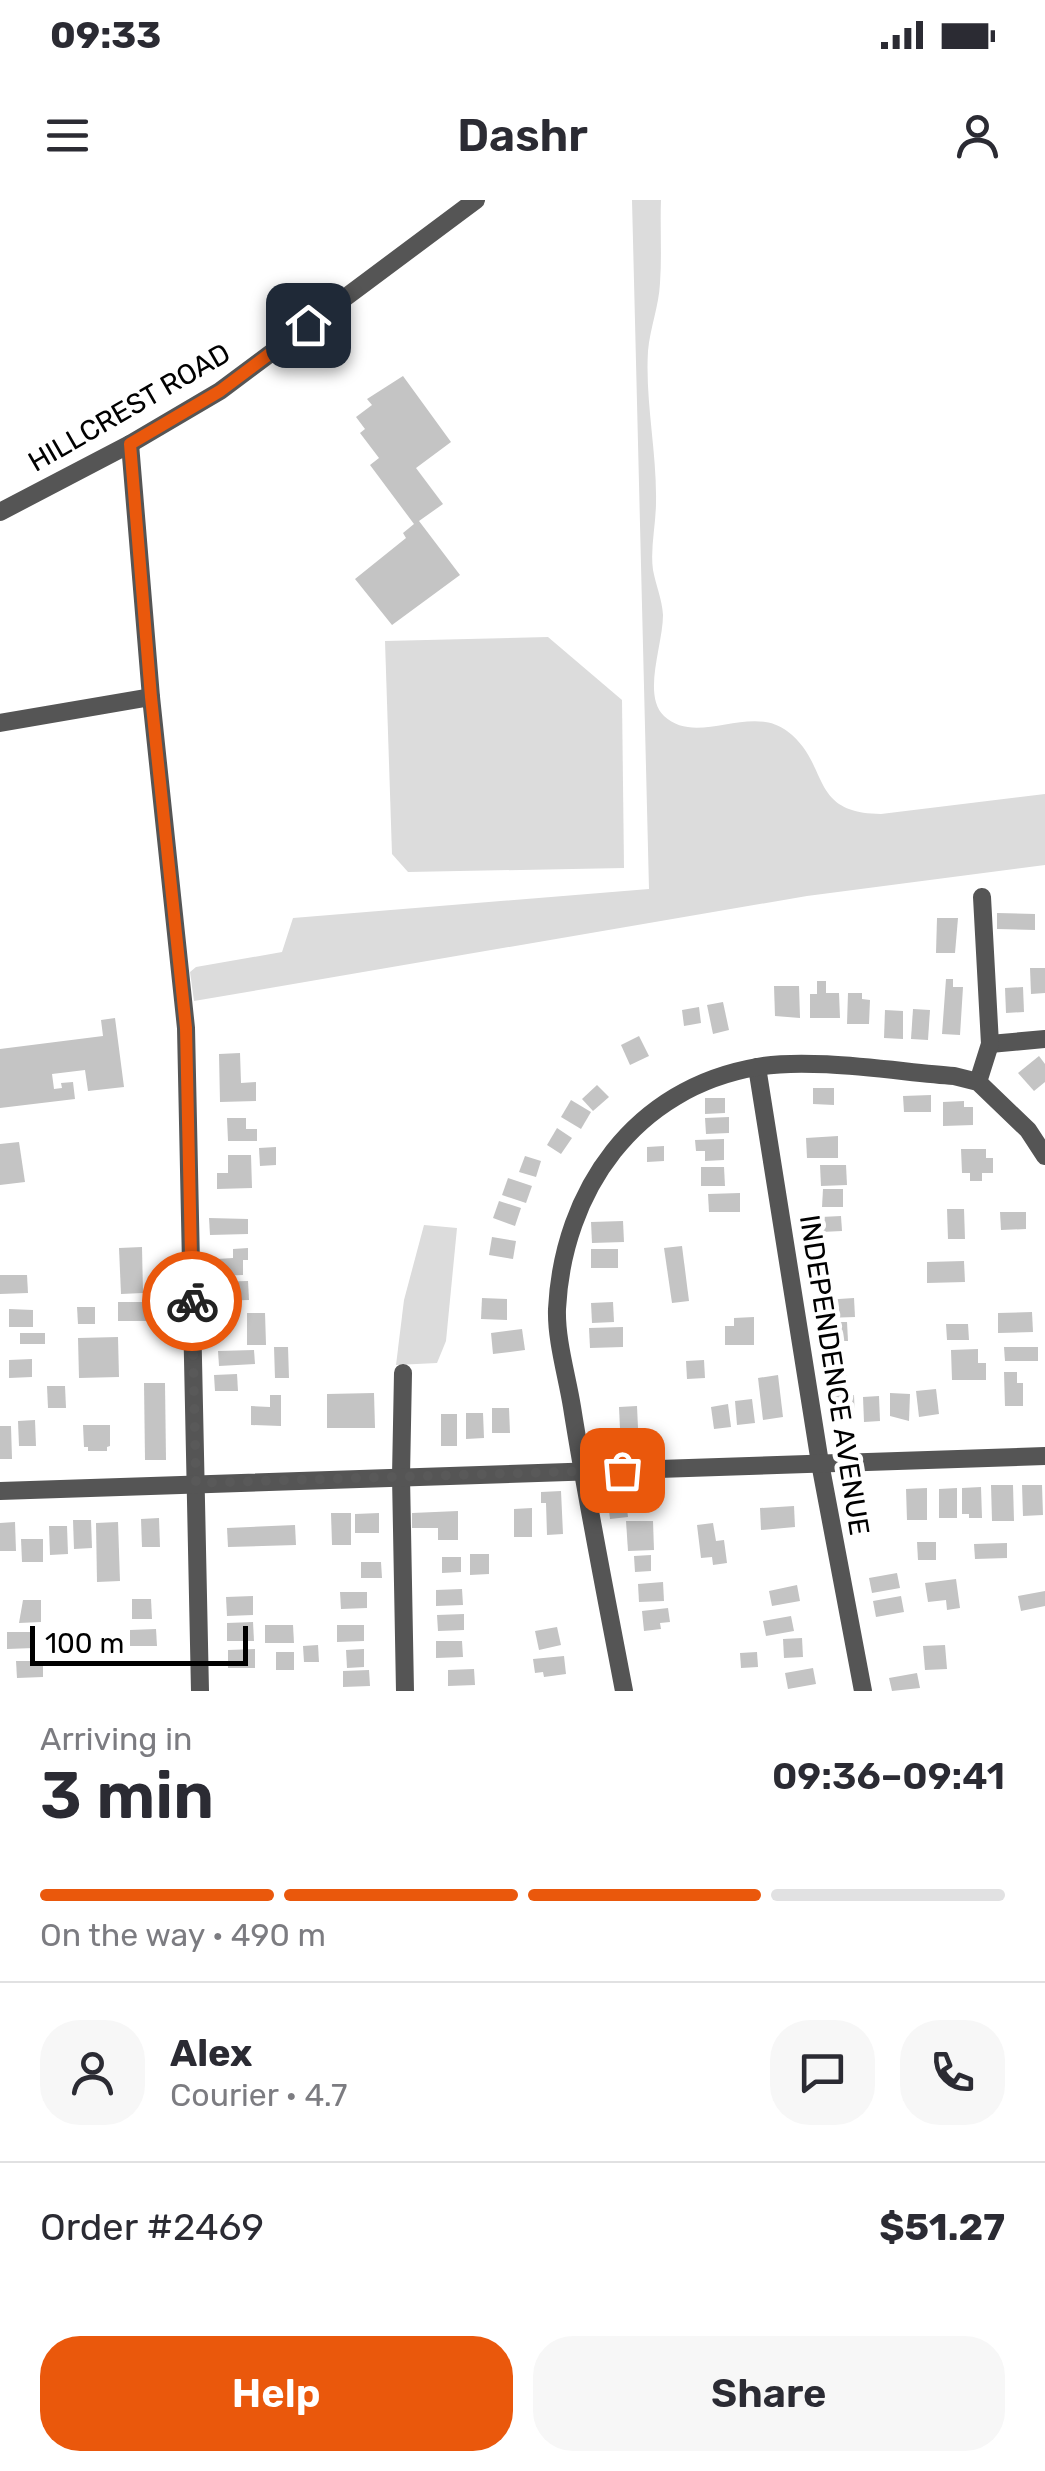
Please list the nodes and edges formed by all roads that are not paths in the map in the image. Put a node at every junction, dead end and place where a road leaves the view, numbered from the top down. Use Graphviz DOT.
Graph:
graph roads {
  1 [pos="476,200"];
  2 [pos="130,444"];
  3 [pos="0,512"];
  4 [pos="151,697"];
  5 [pos="0,723"];
  6 [pos="982,898"];
  7 [pos="1045,1040"];
  8 [pos="990,1044"];
  9 [pos="757,1067"];
  10 [pos="978,1082"];
  11 [pos="1045,1156"];
  12 [pos="404,1373"];
  13 [pos="1045,1456"];
  14 [pos="820,1463"];
  15 [pos="582,1471"];
  16 [pos="401,1476"];
  17 [pos="196,1483"];
  18 [pos="0,1491"];
  19 [pos="200,1691"];
  20 [pos="405,1691"];
  21 [pos="624,1691"];
  22 [pos="862,1691"];
  1 -- 2 [label="street, HILLCREST ROAD"];
  2 -- 3 [label="street, HILLCREST ROAD"];
  2 -- 4 [label="street"];
  4 -- 5 [label="street"];
  4 -- 17 [label="street"];
  6 -- 8 [label="street"];
  7 -- 8 [label="street"];
  8 -- 10 [label="street"];
  9 -- 10 [label="street"];
  9 -- 14 [label="street, INDEPENDENCE AVENUE"];
  9 -- 15 [label="street"];
  10 -- 11 [label="street"];
  12 -- 16 [label="street"];
  13 -- 14 [label="street"];
  14 -- 15 [label="street"];
  14 -- 22 [label="street, INDEPENDENCE AVENUE"];
  15 -- 16 [label="street"];
  15 -- 21 [label="street"];
  16 -- 17 [label="street"];
  16 -- 20 [label="street"];
  17 -- 18 [label="street"];
  17 -- 19 [label="street"];
}
